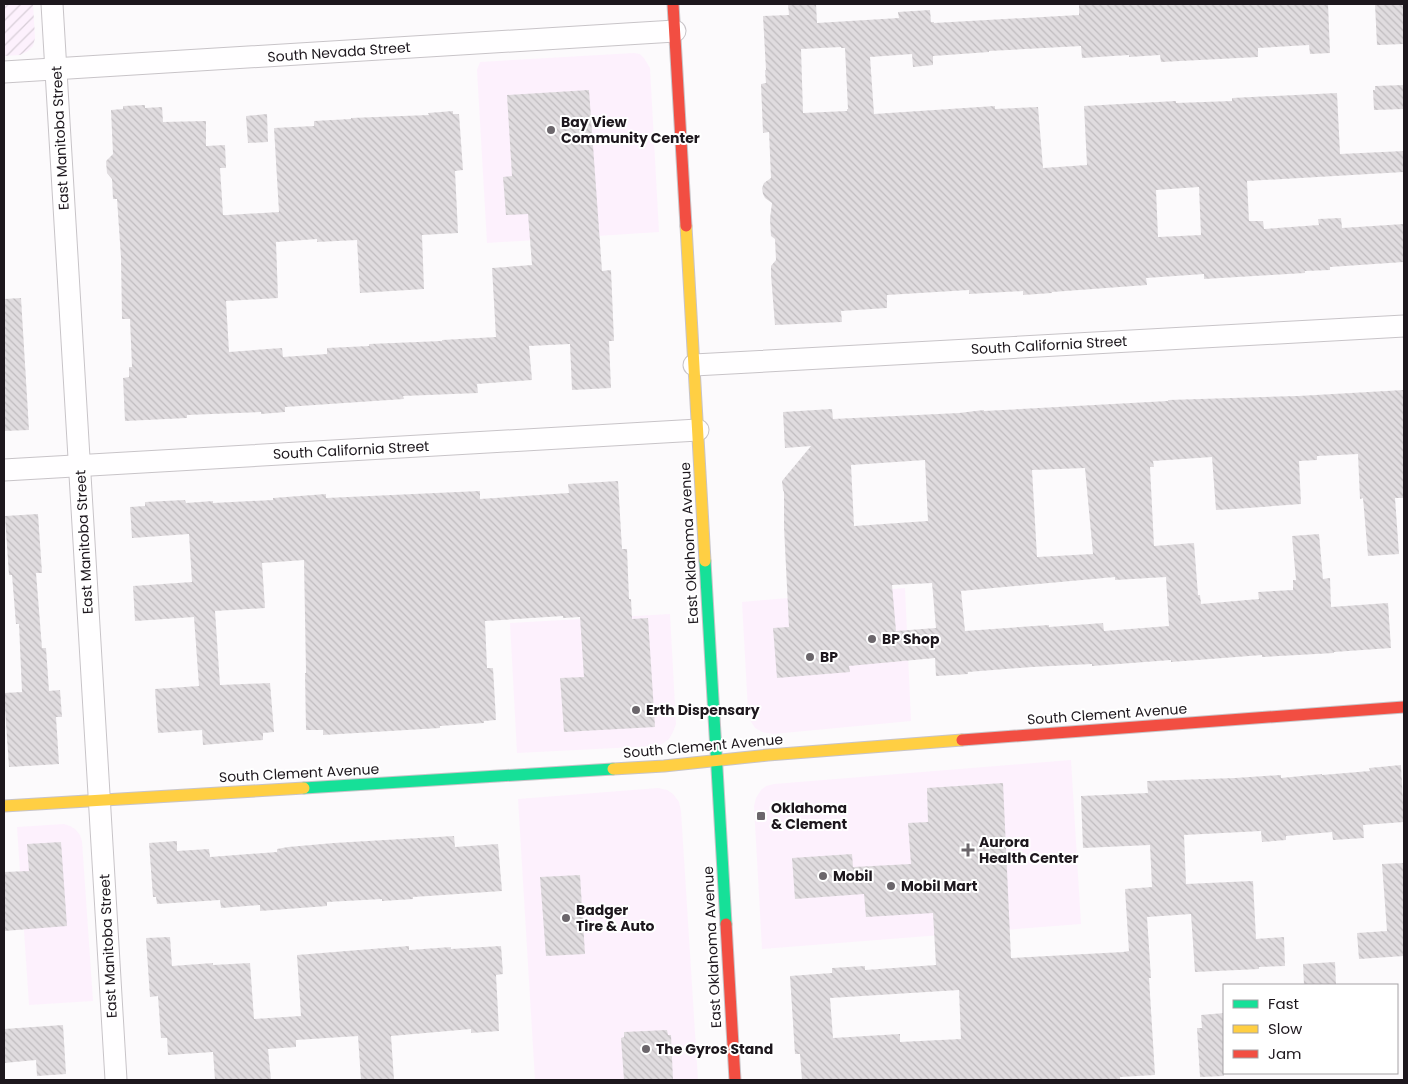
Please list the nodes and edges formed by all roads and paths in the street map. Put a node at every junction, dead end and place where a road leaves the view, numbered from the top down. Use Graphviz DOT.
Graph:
graph roads {
  1 [pos="52,4"];
  2 [pos="673,4"];
  3 [pos="675,32"];
  4 [pos="56,69"];
  5 [pos="4,72"];
  6 [pos="1404,326"];
  7 [pos="694,365"];
  8 [pos="698,430"];
  9 [pos="80,465"];
  10 [pos="4,470"];
  11 [pos="1404,707"];
  12 [pos="717,761"];
  13 [pos="99,800"];
  14 [pos="4,806"];
  15 [pos="116,1080"];
  16 [pos="735,1080"];
  1 -- 4 [label="street, East Manitoba Street"];
  2 -- 3 [label="street, East Oklahoma Avenue"];
  3 -- 4 [label="street, South Nevada Street"];
  3 -- 7 [label="street, East Oklahoma Avenue"];
  4 -- 5 [label="street, South Nevada Street"];
  4 -- 9 [label="street, East Manitoba Street"];
  6 -- 7 [label="street, South California Street"];
  7 -- 8 [label="street, East Oklahoma Avenue"];
  8 -- 9 [label="street, South California Street"];
  8 -- 12 [label="street, East Oklahoma Avenue"];
  9 -- 10 [label="street, South California Street"];
  9 -- 13 [label="street, East Manitoba Street"];
  11 -- 12 [label="street, South Clement Avenue"];
  12 -- 13 [label="street, South Clement Avenue"];
  12 -- 16 [label="street, East Oklahoma Avenue"];
  13 -- 14 [label="street, South Clement Avenue"];
  13 -- 15 [label="street, East Manitoba Street"];
}
